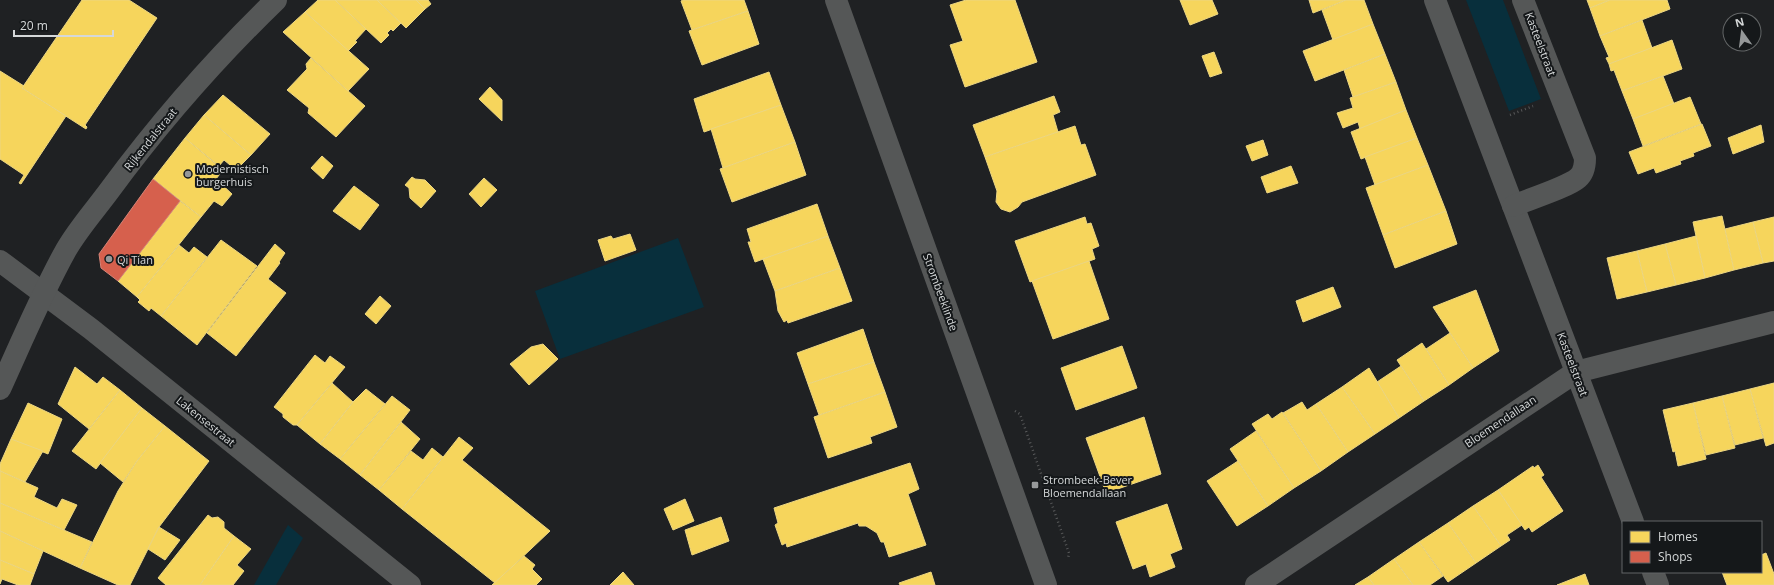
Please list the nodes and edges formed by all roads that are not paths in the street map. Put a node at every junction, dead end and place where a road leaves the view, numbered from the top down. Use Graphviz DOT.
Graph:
graph roads {
  1 [pos="276,0"];
  2 [pos="836,0"];
  3 [pos="1435,0"];
  4 [pos="1524,0"];
  5 [pos="1513,206"];
  6 [pos="0,260"];
  7 [pos="44,294"];
  8 [pos="1774,322"];
  9 [pos="1576,372"];
  10 [pos="0,390"];
  11 [pos="1633,521"];
  12 [pos="1653,573"];
  13 [pos="410,585"];
  14 [pos="1046,585"];
  15 [pos="1256,585"];
  16 [pos="1658,585"];
  1 -- 7 [label="street, Rijkendalstraat"];
  2 -- 14 [label="street, Strombeeklinde"];
  3 -- 5 [label="street, Kasteelstraat"];
  4 -- 5 [label="street, Kasteelstraat"];
  5 -- 9 [label="street, Kasteelstraat"];
  6 -- 7 [label="street, Lakensestraat"];
  7 -- 10 [label="street, Rijkendalstraat"];
  7 -- 13 [label="street, Lakensestraat"];
  8 -- 9 [label="street, Bloemendallaan"];
  9 -- 11 [label="street, Kasteelstraat"];
  9 -- 15 [label="street, Bloemendallaan"];
  12 -- 16 [label="street"];
}
